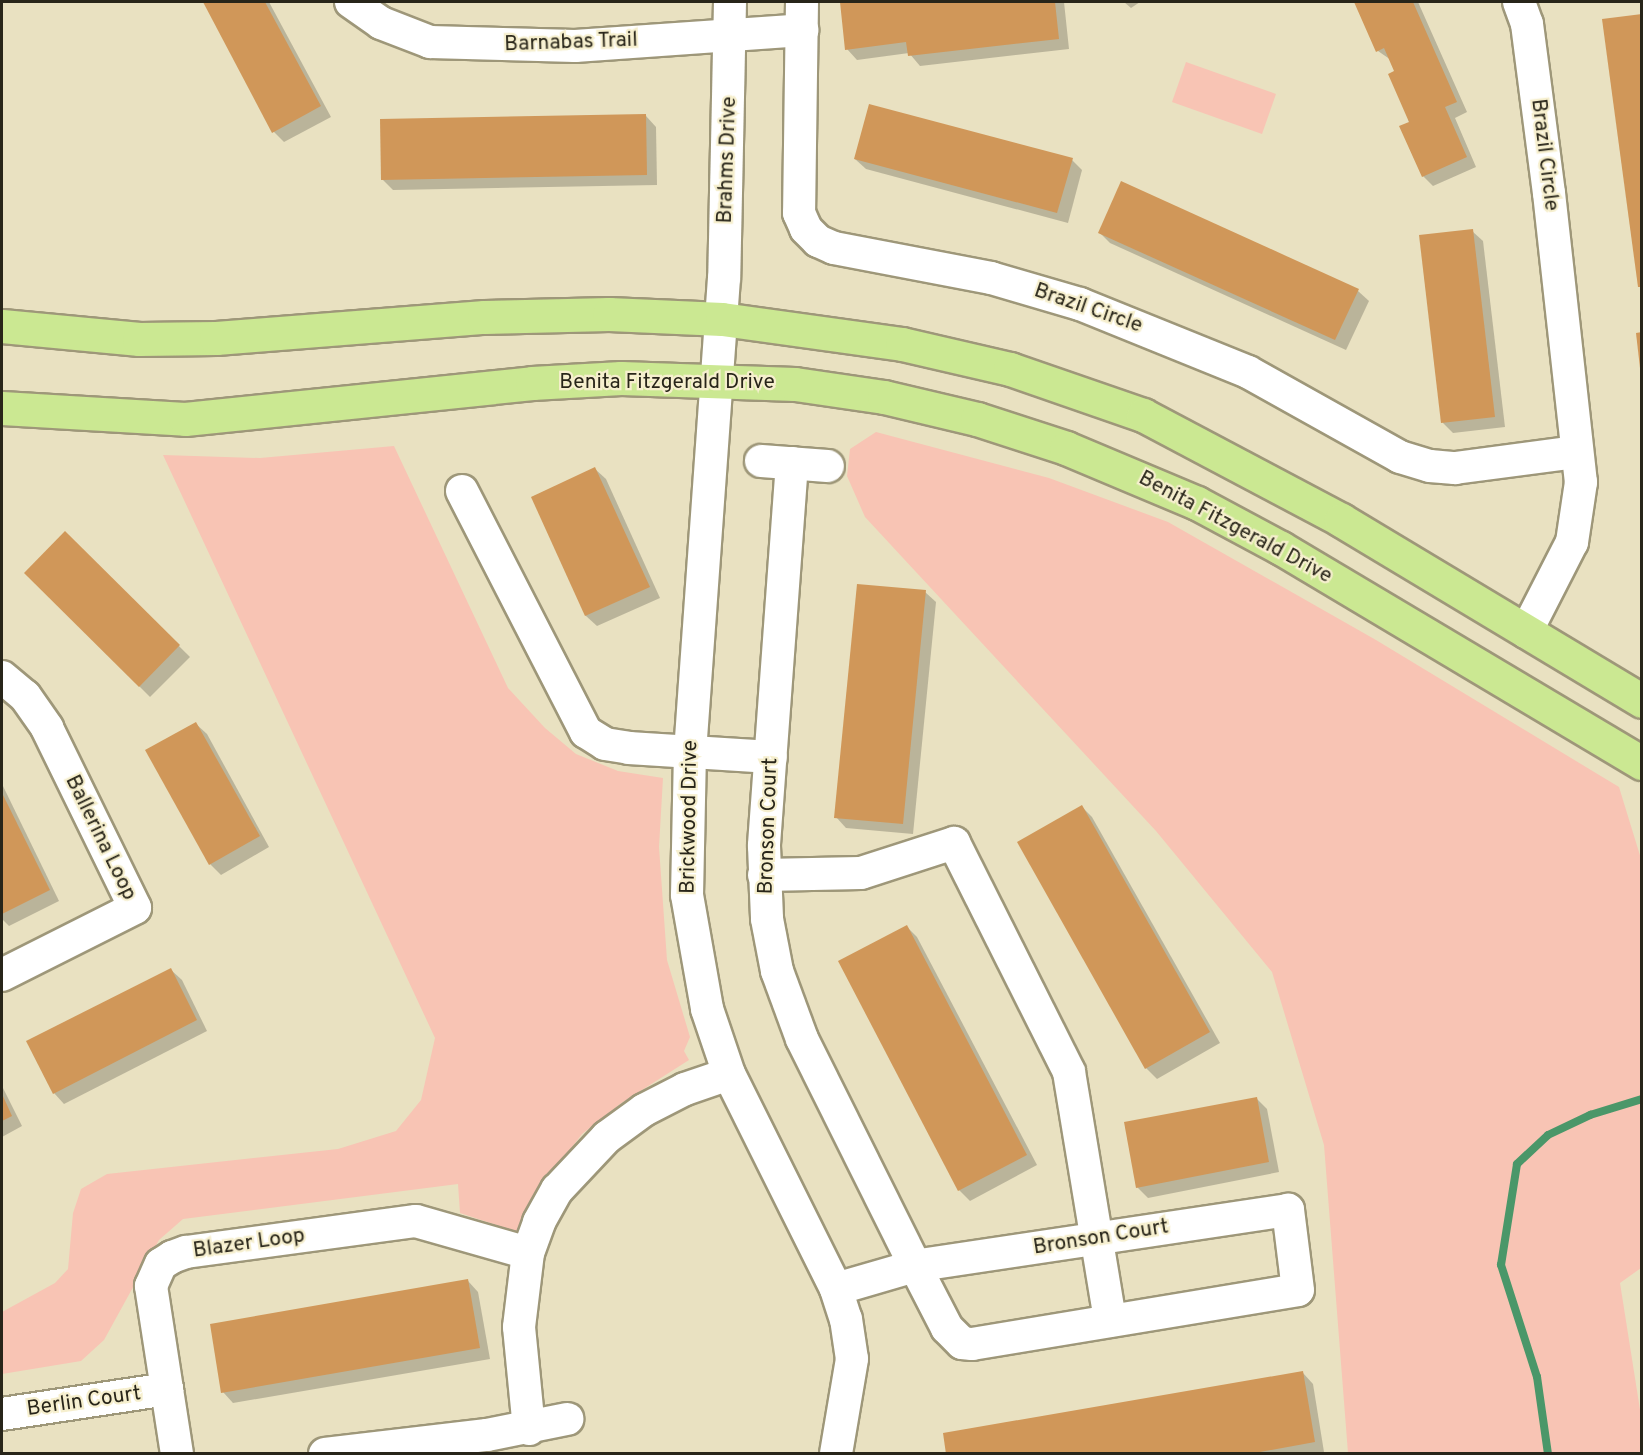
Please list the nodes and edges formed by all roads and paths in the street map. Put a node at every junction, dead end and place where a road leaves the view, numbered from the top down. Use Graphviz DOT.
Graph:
graph roads {
  1 [pos="351,2"];
  2 [pos="730,2"];
  3 [pos="1519,2"];
  4 [pos="802,16"];
  5 [pos="732,35"];
  6 [pos="722,319"];
  7 [pos="2,326"];
  8 [pos="718,379"];
  9 [pos="2,408"];
  10 [pos="1577,452"];
  11 [pos="828,466"];
  12 [pos="462,490"];
  13 [pos="1526,632"];
  14 [pos="2,677"];
  15 [pos="1641,701"];
  16 [pos="690,752"];
  17 [pos="771,757"];
  18 [pos="1641,763"];
  19 [pos="764,875"];
  20 [pos="2,975"];
  21 [pos="729,1074"];
  22 [pos="1097,1239"];
  23 [pos="528,1253"];
  24 [pos="915,1266"];
  25 [pos="836,1289"];
  26 [pos="1110,1321"];
  27 [pos="167,1389"];
  28 [pos="2,1414"];
  29 [pos="567,1419"];
  30 [pos="528,1429"];
  31 [pos="177,1454"];
  32 [pos="324,1454"];
  33 [pos="836,1454"];
  1 -- 5 [label="street, Barnabas Trail"];
  2 -- 5 [label="street, Brahms Drive"];
  3 -- 10 [label="street, Brazil Circle"];
  4 -- 5 [label="street, Barnabas Trail"];
  4 -- 10 [label="street, Brazil Circle"];
  5 -- 6 [label="street, Brahms Drive"];
  6 -- 7 [label="main road"];
  6 -- 8 [label="street, Brickwood Drive"];
  6 -- 13 [label="main road"];
  8 -- 9 [label="main road, Benita Fitzgerald Drive"];
  8 -- 16 [label="street, Brickwood Drive"];
  8 -- 18 [label="main road, Benita Fitzgerald Drive"];
  10 -- 13 [label="street, Brazil Circle"];
  11 -- 17 [label="street, Bronson Court"];
  12 -- 16 [label="street"];
  13 -- 15 [label="main road"];
  14 -- 20 [label="street, Ballerina Loop"];
  16 -- 17 [label="street"];
  16 -- 21 [label="street, Brickwood Drive"];
  17 -- 19 [label="street, Bronson Court"];
  19 -- 22 [label="street"];
  19 -- 24 [label="street, Bronson Court"];
  21 -- 23 [label="street"];
  21 -- 25 [label="street, Brickwood Drive"];
  22 -- 24 [label="street, Bronson Court"];
  22 -- 26 [label="street"];
  22 -- 26 [label="street, Bronson Court"];
  23 -- 27 [label="street, Blazer Loop"];
  23 -- 30 [label="street"];
  24 -- 25 [label="street, Bronson Court"];
  24 -- 26 [label="street"];
  25 -- 33 [label="street, Brickwood Drive"];
  27 -- 28 [label="street, Berlin Court"];
  27 -- 31 [label="street, Blazer Loop"];
  29 -- 30 [label="street"];
  30 -- 32 [label="street"];
}
